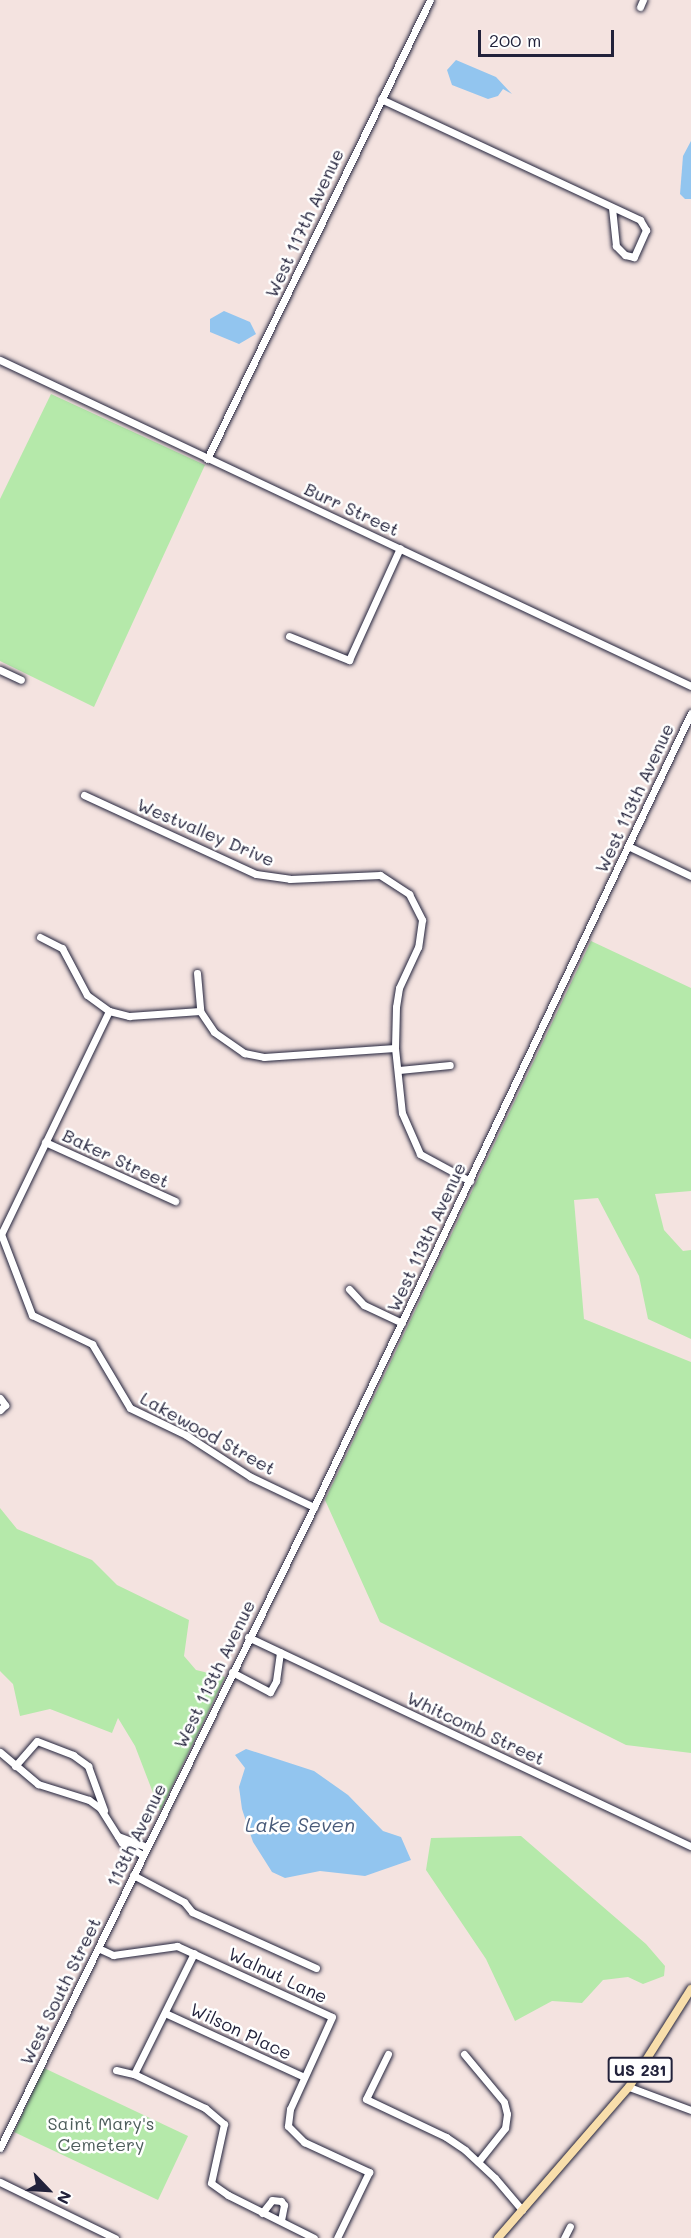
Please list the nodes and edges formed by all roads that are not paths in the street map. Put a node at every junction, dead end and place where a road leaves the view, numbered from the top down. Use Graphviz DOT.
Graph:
graph roads {
  1 [pos="430,0"];
  2 [pos="381,99"];
  3 [pos="612,208"];
  4 [pos="0,360"];
  5 [pos="207,459"];
  6 [pos="400,548"];
  7 [pos="289,636"];
  8 [pos="0,670"];
  9 [pos="21,680"];
  10 [pos="691,686"];
  11 [pos="691,713"];
  12 [pos="84,795"];
  13 [pos="628,846"];
  14 [pos="691,876"];
  15 [pos="40,937"];
  16 [pos="197,973"];
  17 [pos="109,1011"];
  18 [pos="200,1011"];
  19 [pos="395,1048"];
  20 [pos="450,1065"];
  21 [pos="399,1070"];
  22 [pos="45,1142"];
  23 [pos="470,1180"];
  24 [pos="175,1201"];
  25 [pos="1,1234"];
  26 [pos="349,1289"];
  27 [pos="402,1323"];
  28 [pos="0,1398"];
  29 [pos="0,1410"];
  30 [pos="314,1507"];
  31 [pos="248,1637"];
  32 [pos="280,1652"];
  33 [pos="232,1672"];
  34 [pos="0,1752"];
  35 [pos="15,1766"];
  36 [pos="183,1771"];
  37 [pos="95,1785"];
  38 [pos="88,1800"];
  39 [pos="107,1819"];
  40 [pos="116,1836"];
  41 [pos="691,1846"];
  42 [pos="147,1847"];
  43 [pos="143,1856"];
  44 [pos="133,1875"];
  45 [pos="116,1912"];
  46 [pos="98,1948"];
  47 [pos="194,1953"];
  48 [pos="316,1968"];
  49 [pos="691,1989"];
  50 [pos="165,2013"];
  51 [pos="388,2054"];
  52 [pos="464,2054"];
  53 [pos="116,2070"];
  54 [pos="134,2074"];
  55 [pos="304,2077"];
  56 [pos="629,2087"];
  57 [pos="691,2110"];
  58 [pos="0,2126"];
  59 [pos="8,2130"];
  60 [pos="0,2148"];
  61 [pos="478,2162"];
  62 [pos="0,2182"];
  63 [pos="522,2211"];
  64 [pos="262,2213"];
  65 [pos="281,2222"];
  66 [pos="570,2226"];
  67 [pos="115,2238"];
  68 [pos="314,2238"];
  69 [pos="337,2238"];
  70 [pos="498,2238"];
  71 [pos="564,2238"];
  1 -- 2 [label="street, West 117th Avenue"];
  2 -- 3 [label="street"];
  2 -- 5 [label="street, West 117th Avenue"];
  3 -- 3 [label="street"];
  4 -- 5 [label="street, Burr Street"];
  5 -- 6 [label="street, Burr Street"];
  6 -- 7 [label="street"];
  6 -- 10 [label="street, Burr Street"];
  8 -- 9 [label="street"];
  11 -- 13 [label="street, West 113th Avenue"];
  12 -- 19 [label="street, Westvalley Drive"];
  13 -- 14 [label="street"];
  13 -- 23 [label="street, West 113th Avenue"];
  15 -- 17 [label="street"];
  16 -- 18 [label="street"];
  17 -- 18 [label="street"];
  17 -- 22 [label="street"];
  18 -- 19 [label="street"];
  19 -- 21 [label="street, Westvalley Drive"];
  20 -- 21 [label="street"];
  21 -- 23 [label="street, Westvalley Drive"];
  22 -- 24 [label="street, Baker Street"];
  22 -- 25 [label="street"];
  23 -- 27 [label="street, West 113th Avenue"];
  25 -- 30 [label="street, Lakewood Street"];
  26 -- 27 [label="street"];
  27 -- 30 [label="street, West 113th Avenue"];
  28 -- 29 [label="street"];
  30 -- 31 [label="street, West 113th Avenue"];
  31 -- 32 [label="street, Whitcomb Street"];
  31 -- 33 [label="street, West 113th Avenue"];
  32 -- 33 [label="street"];
  32 -- 41 [label="street, Whitcomb Street"];
  33 -- 36 [label="street, West 113th Avenue"];
  34 -- 35 [label="street"];
  35 -- 37 [label="street"];
  35 -- 38 [label="street"];
  36 -- 42 [label="street, 113th Avenue"];
  37 -- 38 [label="street"];
  37 -- 39 [label="street"];
  38 -- 39 [label="street"];
  39 -- 40 [label="street"];
  40 -- 42 [label="street"];
  40 -- 43 [label="street"];
  42 -- 43 [label="street, 113th Avenue"];
  43 -- 44 [label="street, 113th Avenue"];
  44 -- 45 [label="street, 113th Avenue"];
  44 -- 48 [label="street"];
  45 -- 46 [label="street, West South Street"];
  46 -- 47 [label="street, Walnut Lane"];
  46 -- 59 [label="street, West South Street"];
  47 -- 50 [label="street"];
  47 -- 55 [label="street, Walnut Lane"];
  49 -- 56 [label="main road, US 231"];
  50 -- 54 [label="street"];
  50 -- 55 [label="street, Wilson Place"];
  51 -- 61 [label="street"];
  52 -- 61 [label="street"];
  53 -- 54 [label="street"];
  54 -- 64 [label="street"];
  55 -- 69 [label="street, Walnut Lane"];
  56 -- 57 [label="street"];
  56 -- 63 [label="main road, US 231"];
  58 -- 59 [label="street"];
  59 -- 60 [label="street, West South Street"];
  61 -- 63 [label="street"];
  62 -- 67 [label="street"];
  63 -- 70 [label="main road, US 231"];
  64 -- 65 [label="street"];
  64 -- 65 [label="street"];
  65 -- 68 [label="street"];
  66 -- 71 [label="street"];
}
